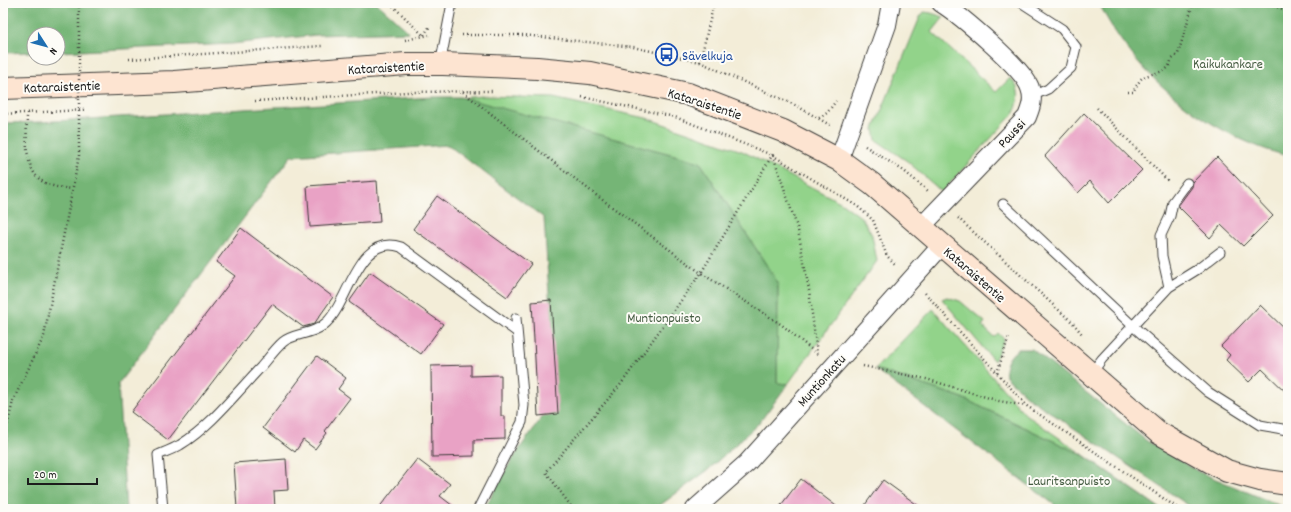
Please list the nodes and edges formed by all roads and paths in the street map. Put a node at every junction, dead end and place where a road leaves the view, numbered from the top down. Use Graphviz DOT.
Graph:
graph roads {
  1 [pos="78,3"];
  2 [pos="390,3"];
  3 [pos="452,3"];
  4 [pos="714,3"];
  5 [pos="891,3"];
  6 [pos="941,3"];
  7 [pos="1022,3"];
  8 [pos="1191,3"];
  9 [pos="1266,3"];
  10 [pos="1288,11"];
  11 [pos="470,35"];
  12 [pos="403,40"];
  13 [pos="324,46"];
  14 [pos="124,59"];
  15 [pos="86,61"];
  16 [pos="78,62"];
  17 [pos="700,62"];
  18 [pos="444,64"];
  19 [pos="3,88"];
  20 [pos="462,91"];
  21 [pos="493,91"];
  22 [pos="1128,92"];
  23 [pos="578,96"];
  24 [pos="1032,96"];
  25 [pos="249,101"];
  26 [pos="1097,108"];
  27 [pos="90,110"];
  28 [pos="26,113"];
  29 [pos="3,114"];
  30 [pos="818,118"];
  31 [pos="868,148"];
  32 [pos="772,155"];
  33 [pos="839,160"];
  34 [pos="1187,183"];
  35 [pos="72,189"];
  36 [pos="1180,193"];
  37 [pos="931,194"];
  38 [pos="1003,204"];
  39 [pos="952,213"];
  40 [pos="921,227"];
  41 [pos="942,245"];
  42 [pos="1220,252"];
  43 [pos="701,273"];
  44 [pos="911,279"];
  45 [pos="1169,287"];
  46 [pos="516,318"];
  47 [pos="1134,327"];
  48 [pos="517,332"];
  49 [pos="1009,336"];
  50 [pos="863,366"];
  51 [pos="1096,367"];
  52 [pos="997,374"];
  53 [pos="1026,406"];
  54 [pos="1288,430"];
  55 [pos="3,444"];
  56 [pos="1288,484"];
  57 [pos="163,509"];
  58 [pos="478,509"];
  59 [pos="573,509"];
  60 [pos="695,509"];
  61 [pos="1179,509"];
  1 -- 35 [label="path, bridge"];
  2 -- 12 [label="path"];
  3 -- 18 [label="lane"];
  4 -- 17 [label="path"];
  5 -- 33 [label="street"];
  6 -- 24 [label="street"];
  7 -- 24 [label="lane"];
  8 -- 22 [label="path"];
  9 -- 10 [label="path"];
  11 -- 17 [label="path"];
  13 -- 14 [label="path"];
  15 -- 16 [label="path"];
  17 -- 30 [label="path"];
  18 -- 19 [label="street, Kataraistentie"];
  18 -- 33 [label="street, Kataraistentie"];
  20 -- 21 [label="path"];
  20 -- 25 [label="path"];
  20 -- 43 [label="path"];
  23 -- 32 [label="path"];
  24 -- 40 [label="street, Paussi"];
  26 -- 36 [label="path"];
  27 -- 28 [label="path"];
  28 -- 29 [label="path"];
  28 -- 35 [label="path"];
  31 -- 37 [label="path"];
  32 -- 43 [label="path"];
  32 -- 43 [label="path"];
  32 -- 44 [label="path"];
  33 -- 40 [label="street, Kataraistentie"];
  34 -- 36 [label="lane"];
  35 -- 55 [label="path"];
  36 -- 45 [label="lane"];
  38 -- 47 [label="lane"];
  39 -- 51 [label="path"];
  40 -- 41 [label="street, Kataraistentie"];
  41 -- 44 [label="street, Muntionkatu"];
  41 -- 51 [label="street, Kataraistentie"];
  42 -- 45 [label="lane"];
  43 -- 59 [label="path"];
  44 -- 52 [label="path"];
  44 -- 60 [label="street, Muntionkatu"];
  45 -- 47 [label="lane"];
  46 -- 48 [label="lane"];
  47 -- 51 [label="lane"];
  47 -- 54 [label="lane"];
  48 -- 57 [label="lane"];
  48 -- 58 [label="lane"];
  49 -- 52 [label="path"];
  50 -- 53 [label="path"];
  51 -- 56 [label="street, Kataraistentie"];
  52 -- 53 [label="path"];
  53 -- 61 [label="path"];
}
